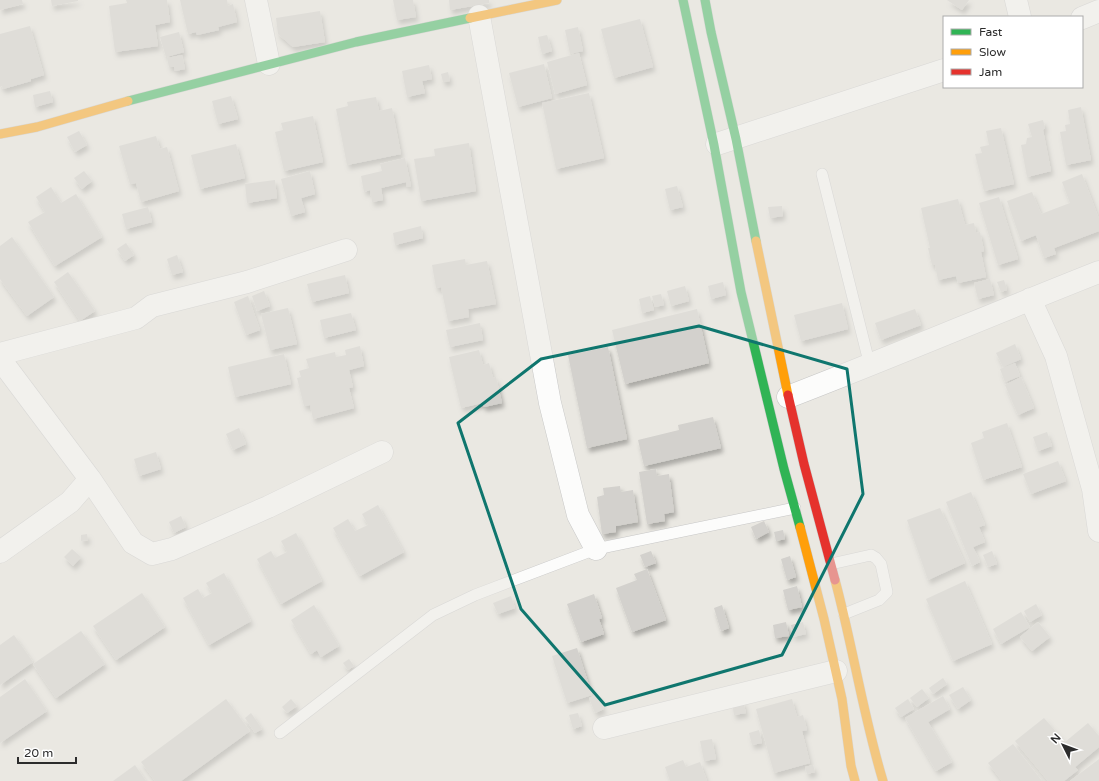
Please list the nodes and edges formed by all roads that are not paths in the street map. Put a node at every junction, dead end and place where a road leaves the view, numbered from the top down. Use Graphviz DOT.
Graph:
graph roads {
  1 [pos="256,0"];
  2 [pos="557,0"];
  3 [pos="683,0"];
  4 [pos="705,0"];
  5 [pos="1016,0"];
  6 [pos="1099,11"];
  7 [pos="479,16"];
  8 [pos="1020,16"];
  9 [pos="1083,18"];
  10 [pos="269,64"];
  11 [pos="943,70"];
  12 [pos="0,134"];
  13 [pos="736,139"];
  14 [pos="714,145"];
  15 [pos="822,174"];
  16 [pos="346,250"];
  17 [pos="1099,272"];
  18 [pos="1030,299"];
  19 [pos="0,354"];
  20 [pos="0,359"];
  21 [pos="870,366"];
  22 [pos="788,397"];
  23 [pos="382,452"];
  24 [pos="90,479"];
  25 [pos="795,508"];
  26 [pos="1099,531"];
  27 [pos="596,549"];
  28 [pos="0,552"];
  29 [pos="831,564"];
  30 [pos="844,614"];
  31 [pos="836,671"];
  32 [pos="604,728"];
  33 [pos="280,734"];
  34 [pos="855,781"];
  35 [pos="884,781"];
  1 -- 10 [label="street"];
  2 -- 7 [label="street"];
  3 -- 14 [label="street"];
  4 -- 13 [label="street"];
  5 -- 8 [label="street"];
  6 -- 9 [label="street"];
  7 -- 10 [label="street"];
  7 -- 27 [label="street"];
  10 -- 12 [label="street"];
  11 -- 13 [label="street"];
  13 -- 14 [label="street"];
  13 -- 22 [label="street"];
  14 -- 25 [label="street"];
  15 -- 21 [label="lane"];
  16 -- 19 [label="street"];
  17 -- 18 [label="street"];
  18 -- 21 [label="street"];
  18 -- 26 [label="street"];
  20 -- 24 [label="street"];
  21 -- 22 [label="street"];
  22 -- 29 [label="street"];
  23 -- 24 [label="street"];
  24 -- 28 [label="street"];
  25 -- 27 [label="lane"];
  25 -- 31 [label="street"];
  27 -- 33 [label="lane"];
  29 -- 30 [label="street"];
  29 -- 30 [label="lane"];
  30 -- 35 [label="street"];
  31 -- 32 [label="street"];
  31 -- 34 [label="street"];
}
